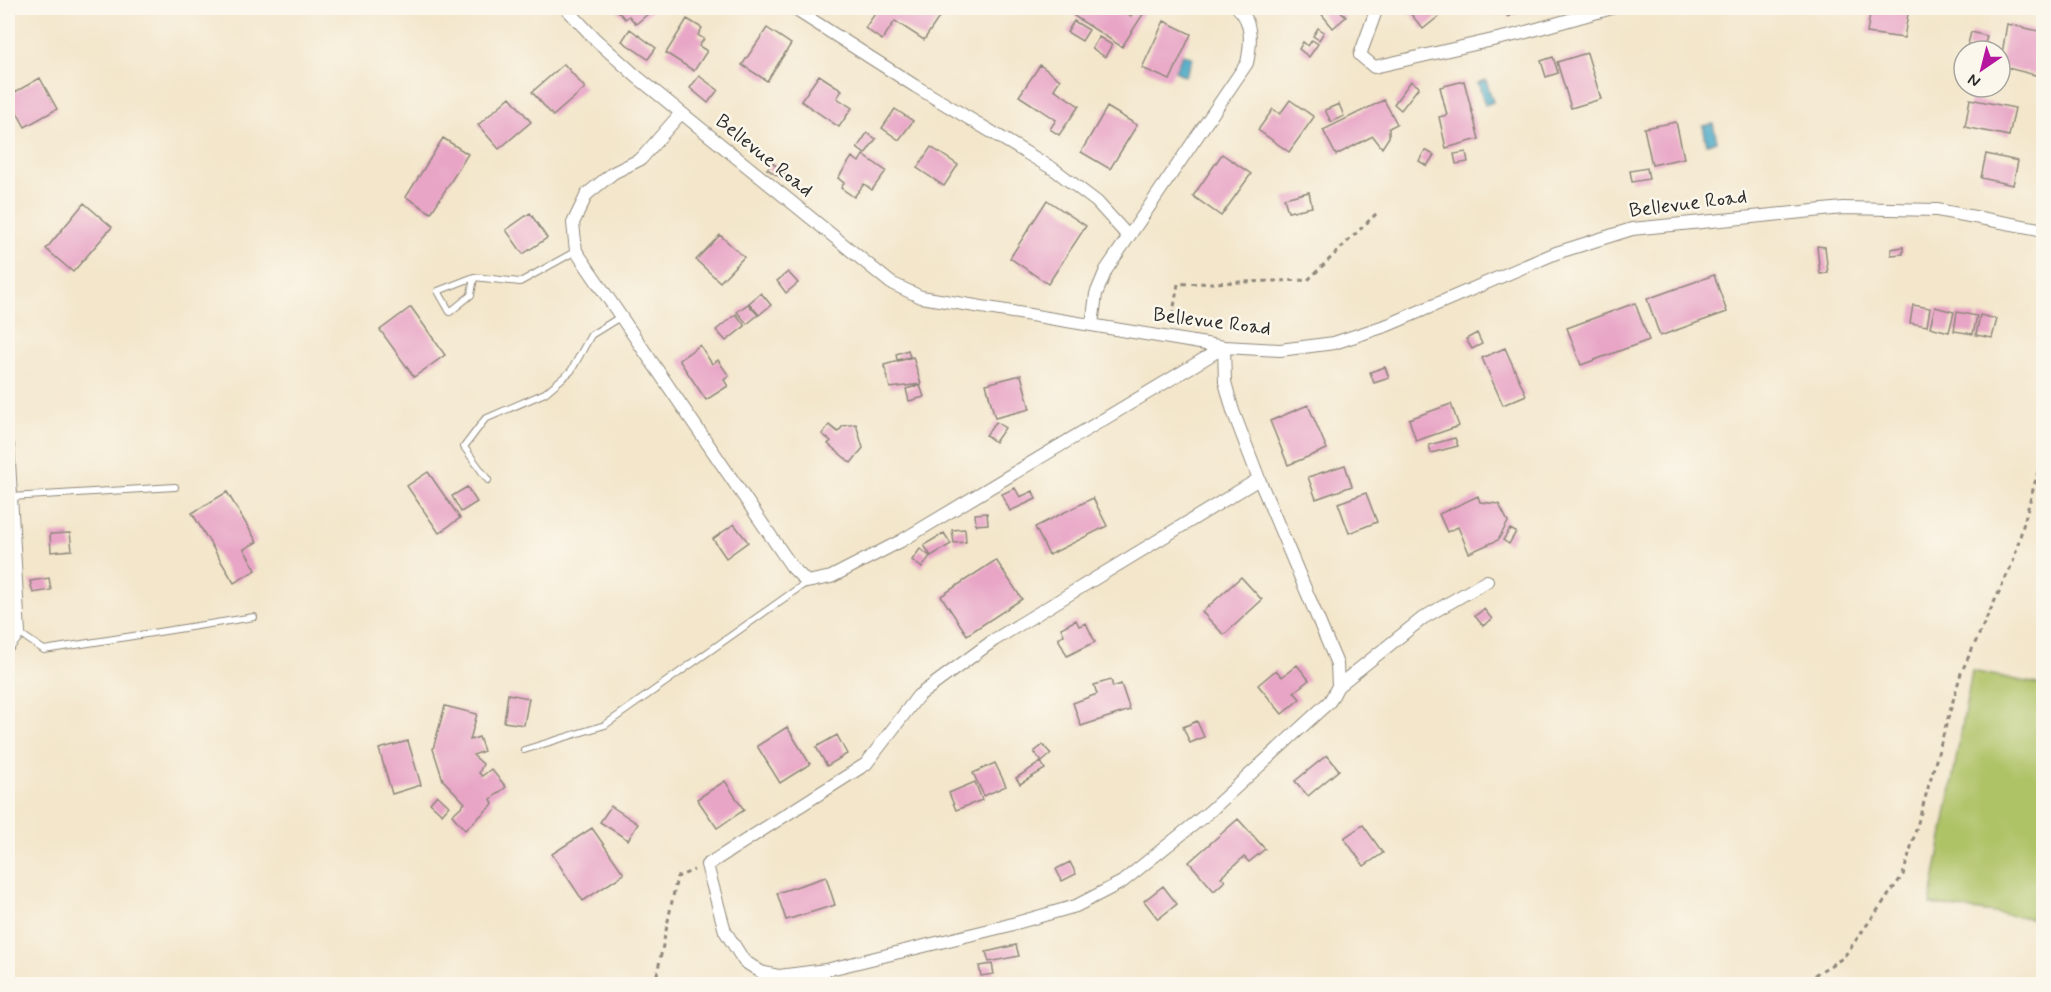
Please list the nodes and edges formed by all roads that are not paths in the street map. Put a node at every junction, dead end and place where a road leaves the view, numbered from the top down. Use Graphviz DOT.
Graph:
graph roads {
  1 [pos="566,8"];
  2 [pos="793,8"];
  3 [pos="1238,8"];
  4 [pos="1377,8"];
  5 [pos="1612,8"];
  6 [pos="681,113"];
  7 [pos="2043,230"];
  8 [pos="1128,236"];
  9 [pos="576,252"];
  10 [pos="474,277"];
  11 [pos="621,317"];
  12 [pos="1092,325"];
  13 [pos="1224,347"];
  14 [pos="8,445"];
  15 [pos="1258,479"];
  16 [pos="488,480"];
  17 [pos="175,487"];
  18 [pos="11,497"];
  19 [pos="1487,581"];
  20 [pos="807,582"];
  21 [pos="255,616"];
  22 [pos="19,633"];
  23 [pos="8,646"];
  24 [pos="1338,686"];
  25 [pos="524,750"];
  1 -- 6 [label="street, Bellevue Road"];
  2 -- 8 [label="street"];
  3 -- 8 [label="street"];
  4 -- 5 [label="street"];
  6 -- 9 [label="street"];
  6 -- 12 [label="street, Bellevue Road"];
  7 -- 13 [label="street, Bellevue Road"];
  8 -- 12 [label="street"];
  9 -- 10 [label="lane"];
  9 -- 11 [label="street"];
  10 -- 10 [label="lane"];
  11 -- 16 [label="lane"];
  11 -- 20 [label="street"];
  12 -- 13 [label="street, Bellevue Road"];
  13 -- 15 [label="street"];
  13 -- 20 [label="street"];
  14 -- 18 [label="street"];
  15 -- 24 [label="street"];
  15 -- 24 [label="street"];
  17 -- 18 [label="lane"];
  18 -- 22 [label="street"];
  19 -- 24 [label="street"];
  20 -- 25 [label="lane"];
  21 -- 22 [label="lane"];
  22 -- 23 [label="street"];
}
